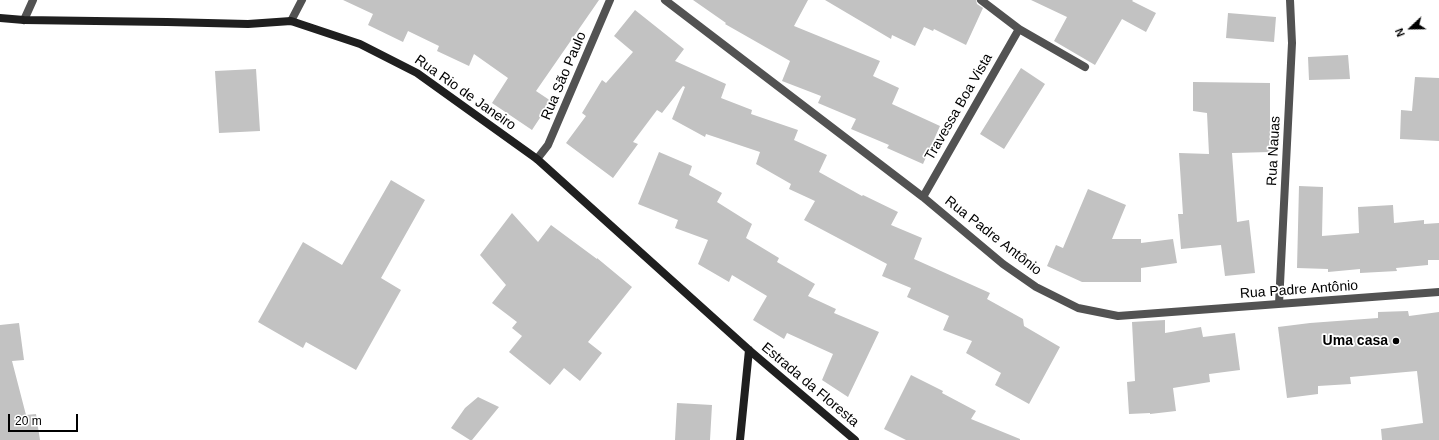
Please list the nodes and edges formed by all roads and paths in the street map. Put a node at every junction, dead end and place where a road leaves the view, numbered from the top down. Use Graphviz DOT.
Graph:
graph roads {
  1 [pos="33,0"];
  2 [pos="302,0"];
  3 [pos="610,0"];
  4 [pos="665,0"];
  5 [pos="981,0"];
  6 [pos="1290,0"];
  7 [pos="0,18"];
  8 [pos="24,20"];
  9 [pos="291,21"];
  10 [pos="1019,29"];
  11 [pos="1085,67"];
  12 [pos="538,159"];
  13 [pos="923,197"];
  14 [pos="1439,292"];
  15 [pos="1279,304"];
  16 [pos="749,350"];
  17 [pos="740,440"];
  18 [pos="855,440"];
  1 -- 8 [label="street"];
  2 -- 9 [label="street"];
  3 -- 12 [label="street, Rua São Paulo"];
  4 -- 13 [label="street, Rua Padre Antônio"];
  5 -- 10 [label="street"];
  6 -- 15 [label="street, Rua Nauas"];
  7 -- 8 [label="main road, Rua Rio de Janeiro"];
  8 -- 9 [label="main road, Rua Rio de Janeiro"];
  9 -- 12 [label="main road, Rua Rio de Janeiro"];
  10 -- 11 [label="street"];
  10 -- 13 [label="street, Travessa Boa Vista"];
  12 -- 16 [label="main road, Rua Rio de Janeiro"];
  13 -- 15 [label="street, Rua Padre Antônio"];
  14 -- 15 [label="street, Rua Padre Antônio"];
  16 -- 17 [label="main road"];
  16 -- 18 [label="main road, Estrada da Floresta"];
}
